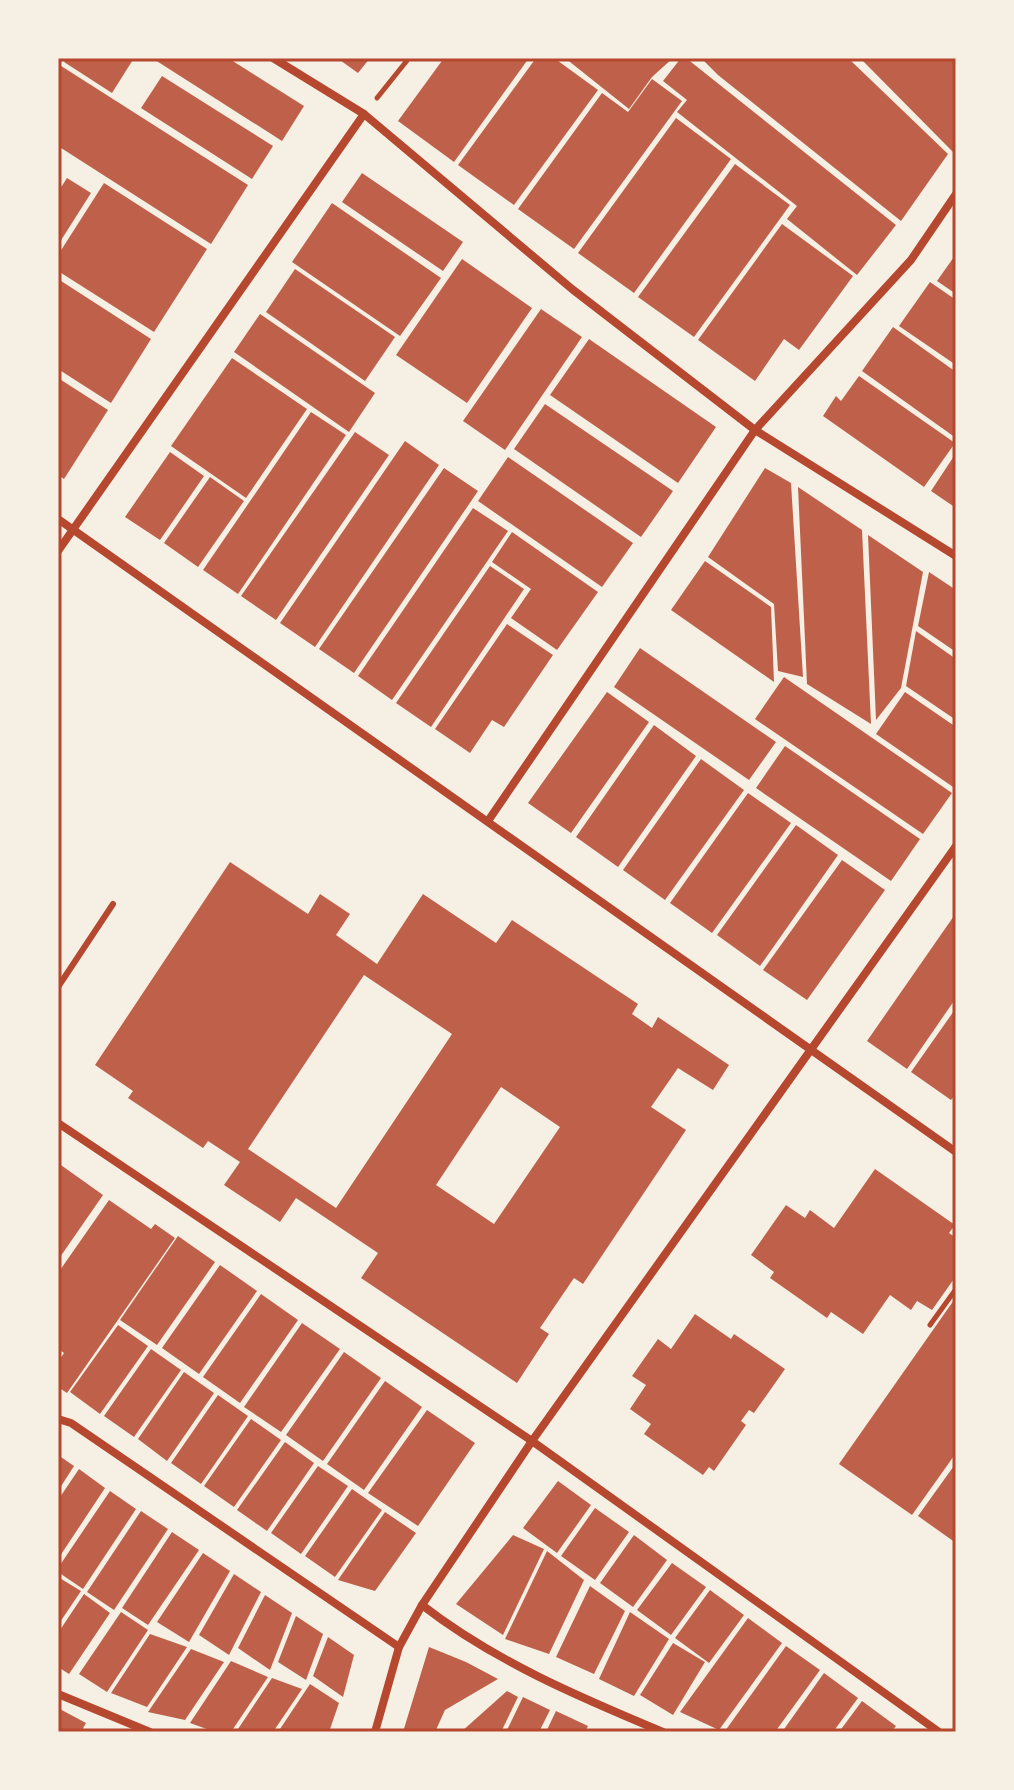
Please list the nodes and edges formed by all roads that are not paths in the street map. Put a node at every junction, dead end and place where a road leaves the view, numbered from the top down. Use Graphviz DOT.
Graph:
graph roads {
  1 [pos="273,58"];
  2 [pos="364,114"];
  3 [pos="956,194"];
  4 [pos="755,430"];
  5 [pos="58,519"];
  6 [pos="73,530"];
  7 [pos="58,551"];
  8 [pos="956,556"];
  9 [pos="488,821"];
  10 [pos="956,846"];
  11 [pos="113,904"];
  12 [pos="58,987"];
  13 [pos="813,1050"];
  14 [pos="58,1123"];
  15 [pos="956,1152"];
  16 [pos="58,1419"];
  17 [pos="532,1441"];
  18 [pos="422,1605"];
  19 [pos="399,1647"];
  20 [pos="58,1694"];
  21 [pos="150,1732"];
  22 [pos="375,1732"];
  23 [pos="663,1732"];
  24 [pos="939,1732"];
  1 -- 2 [label="street"];
  2 -- 4 [label="street"];
  2 -- 6 [label="street"];
  3 -- 4 [label="street"];
  4 -- 8 [label="street"];
  4 -- 9 [label="street"];
  5 -- 6 [label="street"];
  6 -- 7 [label="street"];
  6 -- 9 [label="street"];
  9 -- 13 [label="street"];
  10 -- 13 [label="street"];
  11 -- 12 [label="lane"];
  13 -- 15 [label="street"];
  13 -- 17 [label="street"];
  14 -- 17 [label="street"];
  16 -- 19 [label="street"];
  17 -- 18 [label="street"];
  17 -- 24 [label="street"];
  18 -- 19 [label="street"];
  18 -- 23 [label="street"];
  19 -- 22 [label="street"];
  20 -- 21 [label="street"];
}
